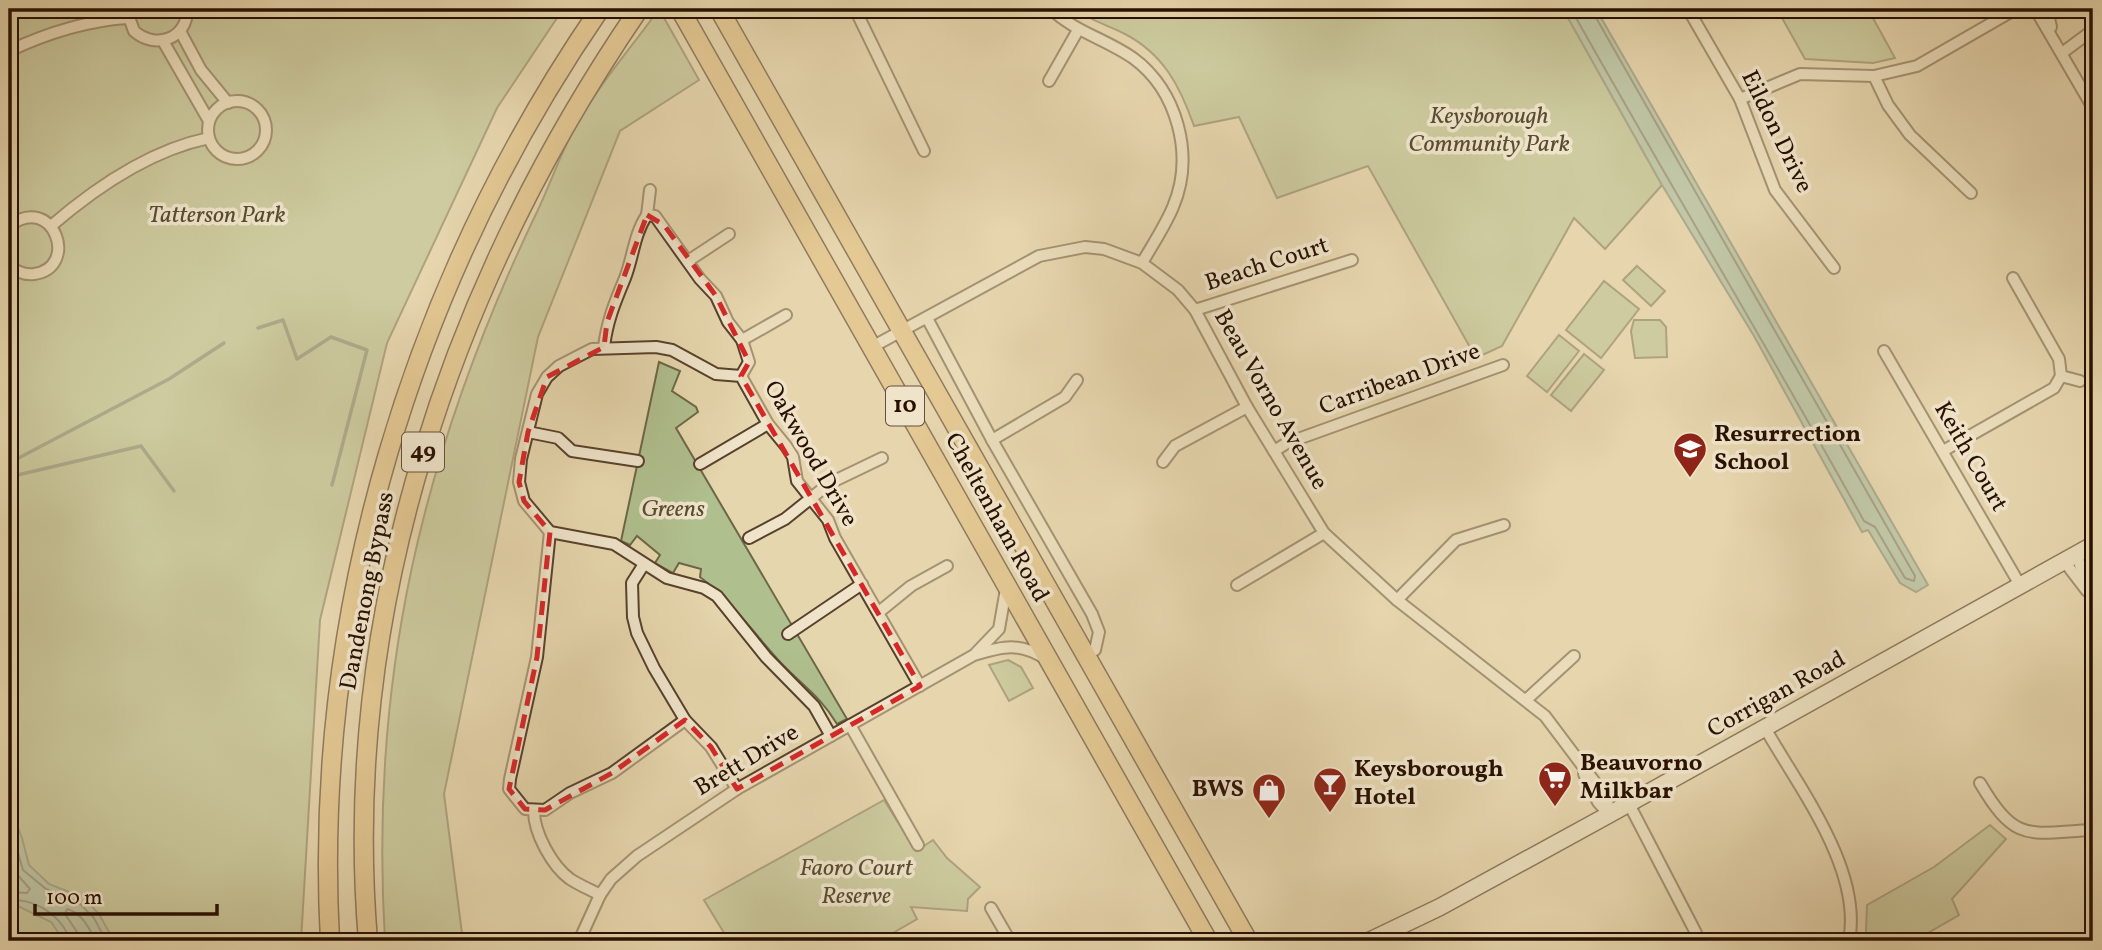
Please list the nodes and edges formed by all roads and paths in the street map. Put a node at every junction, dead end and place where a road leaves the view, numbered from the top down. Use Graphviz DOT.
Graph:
graph roads {
  1 [pos="187,9"];
  2 [pos="600,9"];
  3 [pos="639,9"];
  4 [pos="680,9"];
  5 [pos="719,9"];
  6 [pos="855,9"];
  7 [pos="1051,9"];
  8 [pos="1688,9"];
  9 [pos="2037,9"];
  10 [pos="2013,11"];
  11 [pos="126,13"];
  12 [pos="180,30"];
  13 [pos="1078,30"];
  14 [pos="2091,31"];
  15 [pos="163,41"];
  16 [pos="2057,43"];
  17 [pos="9,51"];
  18 [pos="1874,76"];
  19 [pos="1049,81"];
  20 [pos="1740,99"];
  21 [pos="228,103"];
  22 [pos="2093,108"];
  23 [pos="209,121"];
  24 [pos="209,138"];
  25 [pos="924,151"];
  26 [pos="650,190"];
  27 [pos="1971,193"];
  28 [pos="647,215"];
  29 [pos="9,226"];
  30 [pos="51,226"];
  31 [pos="729,234"];
  32 [pos="1352,260"];
  33 [pos="688,261"];
  34 [pos="1142,263"];
  35 [pos="9,265"];
  36 [pos="1834,268"];
  37 [pos="2013,278"];
  38 [pos="1195,310"];
  39 [pos="786,315"];
  40 [pos="927,318"];
  41 [pos="903,331"];
  42 [pos="742,340"];
  43 [pos="604,347"];
  44 [pos="872,347"];
  45 [pos="1884,351"];
  46 [pos="1503,365"];
  47 [pos="741,376"];
  48 [pos="2061,376"];
  49 [pos="1077,380"];
  50 [pos="2080,381"];
  51 [pos="1247,407"];
  52 [pos="768,424"];
  53 [pos="528,432"];
  54 [pos="992,440"];
  55 [pos="1942,451"];
  56 [pos="1274,452"];
  57 [pos="882,458"];
  58 [pos="638,461"];
  59 [pos="1163,462"];
  60 [pos="700,464"];
  61 [pos="811,499"];
  62 [pos="1504,525"];
  63 [pos="550,532"];
  64 [pos="1324,533"];
  65 [pos="749,538"];
  66 [pos="2093,545"];
  67 [pos="2070,558"];
  68 [pos="644,564"];
  69 [pos="947,566"];
  70 [pos="862,584"];
  71 [pos="1237,585"];
  72 [pos="2020,585"];
  73 [pos="1007,587"];
  74 [pos="2092,598"];
  75 [pos="1397,600"];
  76 [pos="879,611"];
  77 [pos="788,634"];
  78 [pos="974,655"];
  79 [pos="1086,656"];
  80 [pos="1574,656"];
  81 [pos="1048,660"];
  82 [pos="920,686"];
  83 [pos="1528,699"];
  84 [pos="685,720"];
  85 [pos="849,725"];
  86 [pos="1765,728"];
  87 [pos="831,736"];
  88 [pos="1980,783"];
  89 [pos="737,789"];
  90 [pos="1629,804"];
  91 [pos="534,811"];
  92 [pos="1610,814"];
  93 [pos="2093,830"];
  94 [pos="918,845"];
  95 [pos="600,895"];
  96 [pos="991,908"];
  97 [pos="1409,924"];
  98 [pos="1696,933"];
  99 [pos="1244,935"];
  100 [pos="330,941"];
  101 [pos="368,941"];
  102 [pos="579,941"];
  103 [pos="1010,941"];
  104 [pos="1208,941"];
  105 [pos="1256,941"];
  106 [pos="1369,941"];
  107 [pos="1384,941"];
  108 [pos="1849,941"];
  1 -- 12 [label="street"];
  2 -- 100 [label="main road, Dandenong Bypass / 49"];
  3 -- 101 [label="main road, Dandenong Bypass / 49"];
  4 -- 44 [label="main road, Cheltenham Road / 10"];
  5 -- 41 [label="main road, Cheltenham Road / 10"];
  6 -- 25 [label="street"];
  7 -- 13 [label="street"];
  8 -- 20 [label="street, Eildon Drive"];
  9 -- 10 [label="street"];
  9 -- 16 [label="street"];
  10 -- 18 [label="street"];
  11 -- 15 [label="street"];
  11 -- 17 [label="street"];
  12 -- 15 [label="street"];
  12 -- 21 [label="street"];
  13 -- 19 [label="street"];
  13 -- 34 [label="street"];
  14 -- 16 [label="street"];
  15 -- 23 [label="street"];
  16 -- 22 [label="street"];
  18 -- 20 [label="street"];
  18 -- 27 [label="street"];
  20 -- 36 [label="street, Eildon Drive"];
  21 -- 23 [label="street"];
  21 -- 24 [label="street"];
  23 -- 24 [label="street"];
  24 -- 30 [label="street"];
  26 -- 28 [label="street"];
  28 -- 33 [label="street"];
  28 -- 43 [label="street"];
  29 -- 30 [label="street"];
  30 -- 35 [label="street"];
  31 -- 33 [label="street"];
  32 -- 38 [label="street, Beach Court"];
  33 -- 42 [label="street"];
  34 -- 38 [label="street, Beau Vorno Avenue"];
  34 -- 40 [label="street, Beau Vorno Avenue"];
  37 -- 48 [label="street"];
  38 -- 51 [label="street, Beau Vorno Avenue"];
  39 -- 42 [label="street"];
  40 -- 41 [label="street, Beau Vorno Avenue"];
  40 -- 54 [label="street, Cheltenham Road"];
  41 -- 44 [label="street, Beau Vorno Avenue"];
  41 -- 79 [label="main road, Cheltenham Road / 10"];
  42 -- 47 [label="street"];
  43 -- 47 [label="street, Oakwood Drive"];
  43 -- 53 [label="street, Oakwood Drive"];
  44 -- 73 [label="main road, Cheltenham Road / 10"];
  45 -- 55 [label="street, Keith Court"];
  46 -- 56 [label="street, Carribean Drive"];
  47 -- 52 [label="street, Oakwood Drive"];
  48 -- 50 [label="street"];
  48 -- 55 [label="street"];
  49 -- 54 [label="street"];
  51 -- 56 [label="street, Beau Vorno Avenue"];
  51 -- 59 [label="street"];
  52 -- 60 [label="street"];
  52 -- 61 [label="street, Oakwood Drive"];
  53 -- 58 [label="street"];
  53 -- 63 [label="street, Oakwood Drive"];
  54 -- 79 [label="street, Cheltenham Road"];
  55 -- 72 [label="street, Keith Court"];
  56 -- 64 [label="street, Beau Vorno Avenue"];
  57 -- 61 [label="street"];
  61 -- 65 [label="street"];
  61 -- 70 [label="street, Oakwood Drive"];
  62 -- 75 [label="street"];
  63 -- 68 [label="street"];
  63 -- 91 [label="street"];
  64 -- 71 [label="street"];
  64 -- 75 [label="street, Beau Vorno Avenue"];
  66 -- 67 [label="main road, Corrigan Road"];
  67 -- 72 [label="main road, Corrigan Road"];
  67 -- 74 [label="street"];
  68 -- 84 [label="street"];
  68 -- 87 [label="street"];
  69 -- 76 [label="street"];
  70 -- 76 [label="street, Oakwood Drive"];
  70 -- 77 [label="street"];
  72 -- 86 [label="main road, Corrigan Road"];
  73 -- 78 [label="street, Brett Drive"];
  73 -- 81 [label="main road, Cheltenham Road / 10"];
  75 -- 83 [label="street, Beau Vorno Avenue"];
  76 -- 82 [label="street, Oakwood Drive"];
  78 -- 81 [label="street, Brett Drive"];
  78 -- 82 [label="street, Brett Drive"];
  79 -- 99 [label="main road, Cheltenham Road / 10"];
  80 -- 83 [label="street"];
  81 -- 104 [label="main road, Cheltenham Road / 10"];
  82 -- 85 [label="street, Brett Drive"];
  83 -- 92 [label="street, Beau Vorno Avenue"];
  84 -- 89 [label="street"];
  84 -- 91 [label="street"];
  85 -- 87 [label="street, Brett Drive"];
  85 -- 94 [label="street"];
  86 -- 90 [label="main road, Corrigan Road"];
  86 -- 108 [label="street"];
  87 -- 89 [label="street, Brett Drive"];
  88 -- 93 [label="street"];
  89 -- 95 [label="street, Brett Drive"];
  90 -- 92 [label="main road, Corrigan Road"];
  90 -- 98 [label="street"];
  91 -- 95 [label="street"];
  92 -- 97 [label="main road, Corrigan Road"];
  95 -- 102 [label="street, Brett Drive"];
  96 -- 103 [label="street"];
  97 -- 106 [label="main road, Corrigan Road"];
  97 -- 107 [label="main road, Corrigan Road"];
  99 -- 105 [label="main road"];
}
